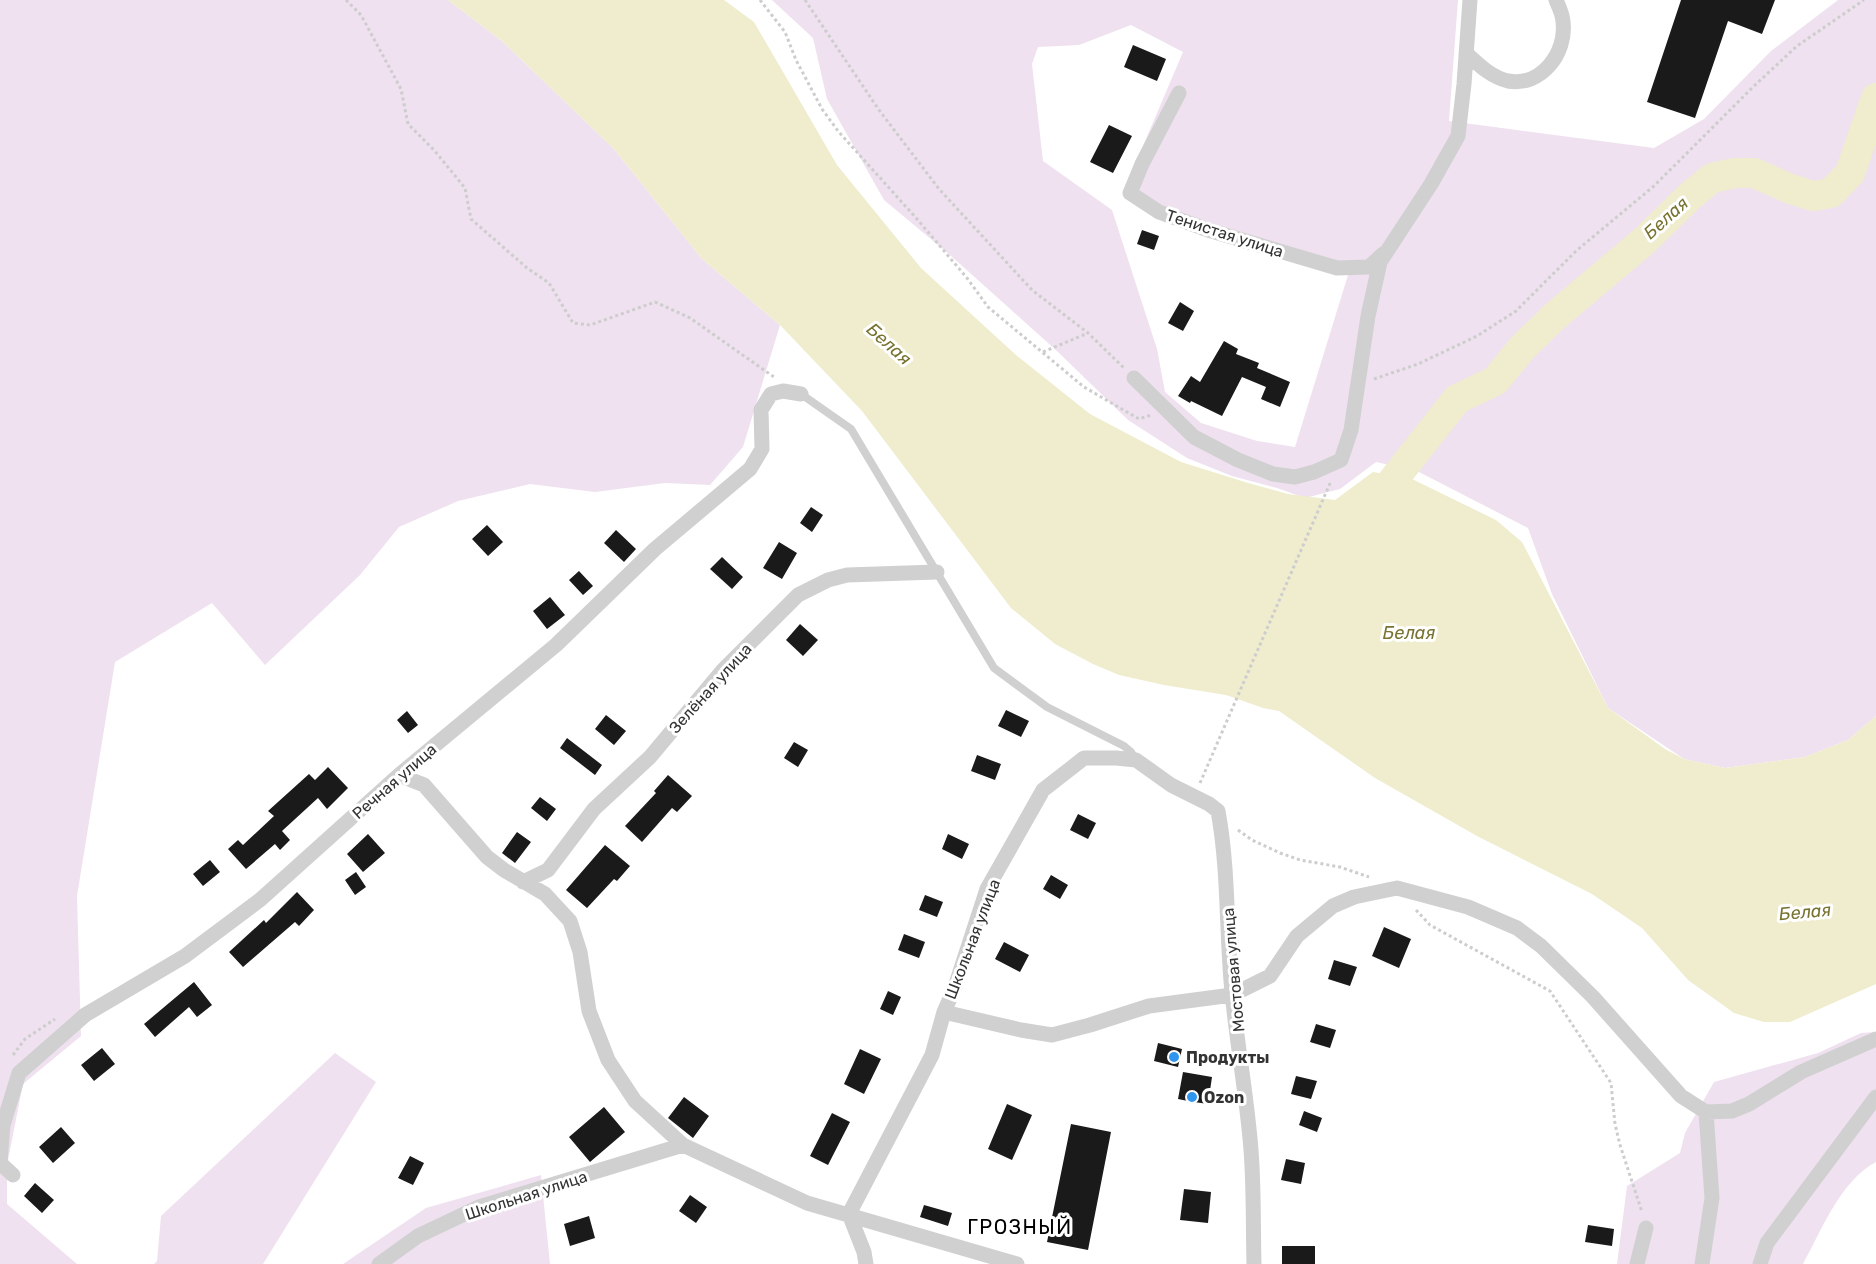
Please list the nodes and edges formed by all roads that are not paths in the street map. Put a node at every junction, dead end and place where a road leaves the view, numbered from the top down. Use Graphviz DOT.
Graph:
graph roads {
  1 [pos="1470,0"];
  2 [pos="1556,0"];
  3 [pos="1466,53"];
  4 [pos="1179,93"];
  5 [pos="1390,247"];
  6 [pos="1134,378"];
  7 [pos="801,394"];
  8 [pos="937,572"];
  9 [pos="1136,760"];
  10 [pos="399,775"];
  11 [pos="523,882"];
  12 [pos="1232,995"];
  13 [pos="944,1012"];
  14 [pos="1876,1040"];
  15 [pos="1876,1097"];
  16 [pos="1706,1112"];
  17 [pos="683,1145"];
  18 [pos="13,1175"];
  19 [pos="849,1214"];
  20 [pos="1646,1228"];
  21 [pos="379,1264"];
  22 [pos="866,1264"];
  23 [pos="1017,1264"];
  24 [pos="1254,1264"];
  25 [pos="1637,1264"];
  26 [pos="1702,1264"];
  27 [pos="1760,1264"];
  1 -- 3 [label="street"];
  2 -- 3 [label="street"];
  3 -- 5 [label="street"];
  4 -- 5 [label="street, Тенистая улица"];
  5 -- 6 [label="street"];
  7 -- 8 [label="lane"];
  7 -- 10 [label="street, Речная улица"];
  8 -- 9 [label="lane"];
  8 -- 11 [label="street, Зелёная улица"];
  9 -- 12 [label="street, Мостовая улица"];
  9 -- 13 [label="street, Школьная улица"];
  10 -- 11 [label="street"];
  10 -- 18 [label="street, Речная улица"];
  11 -- 17 [label="street"];
  12 -- 13 [label="street"];
  12 -- 16 [label="street"];
  12 -- 24 [label="street, Мостовая улица"];
  13 -- 19 [label="street, Школьная улица"];
  14 -- 16 [label="street"];
  15 -- 27 [label="street"];
  16 -- 26 [label="street"];
  17 -- 19 [label="street"];
  17 -- 21 [label="street, Школьная улица"];
  19 -- 22 [label="street"];
  19 -- 23 [label="street"];
  20 -- 25 [label="street"];
}
